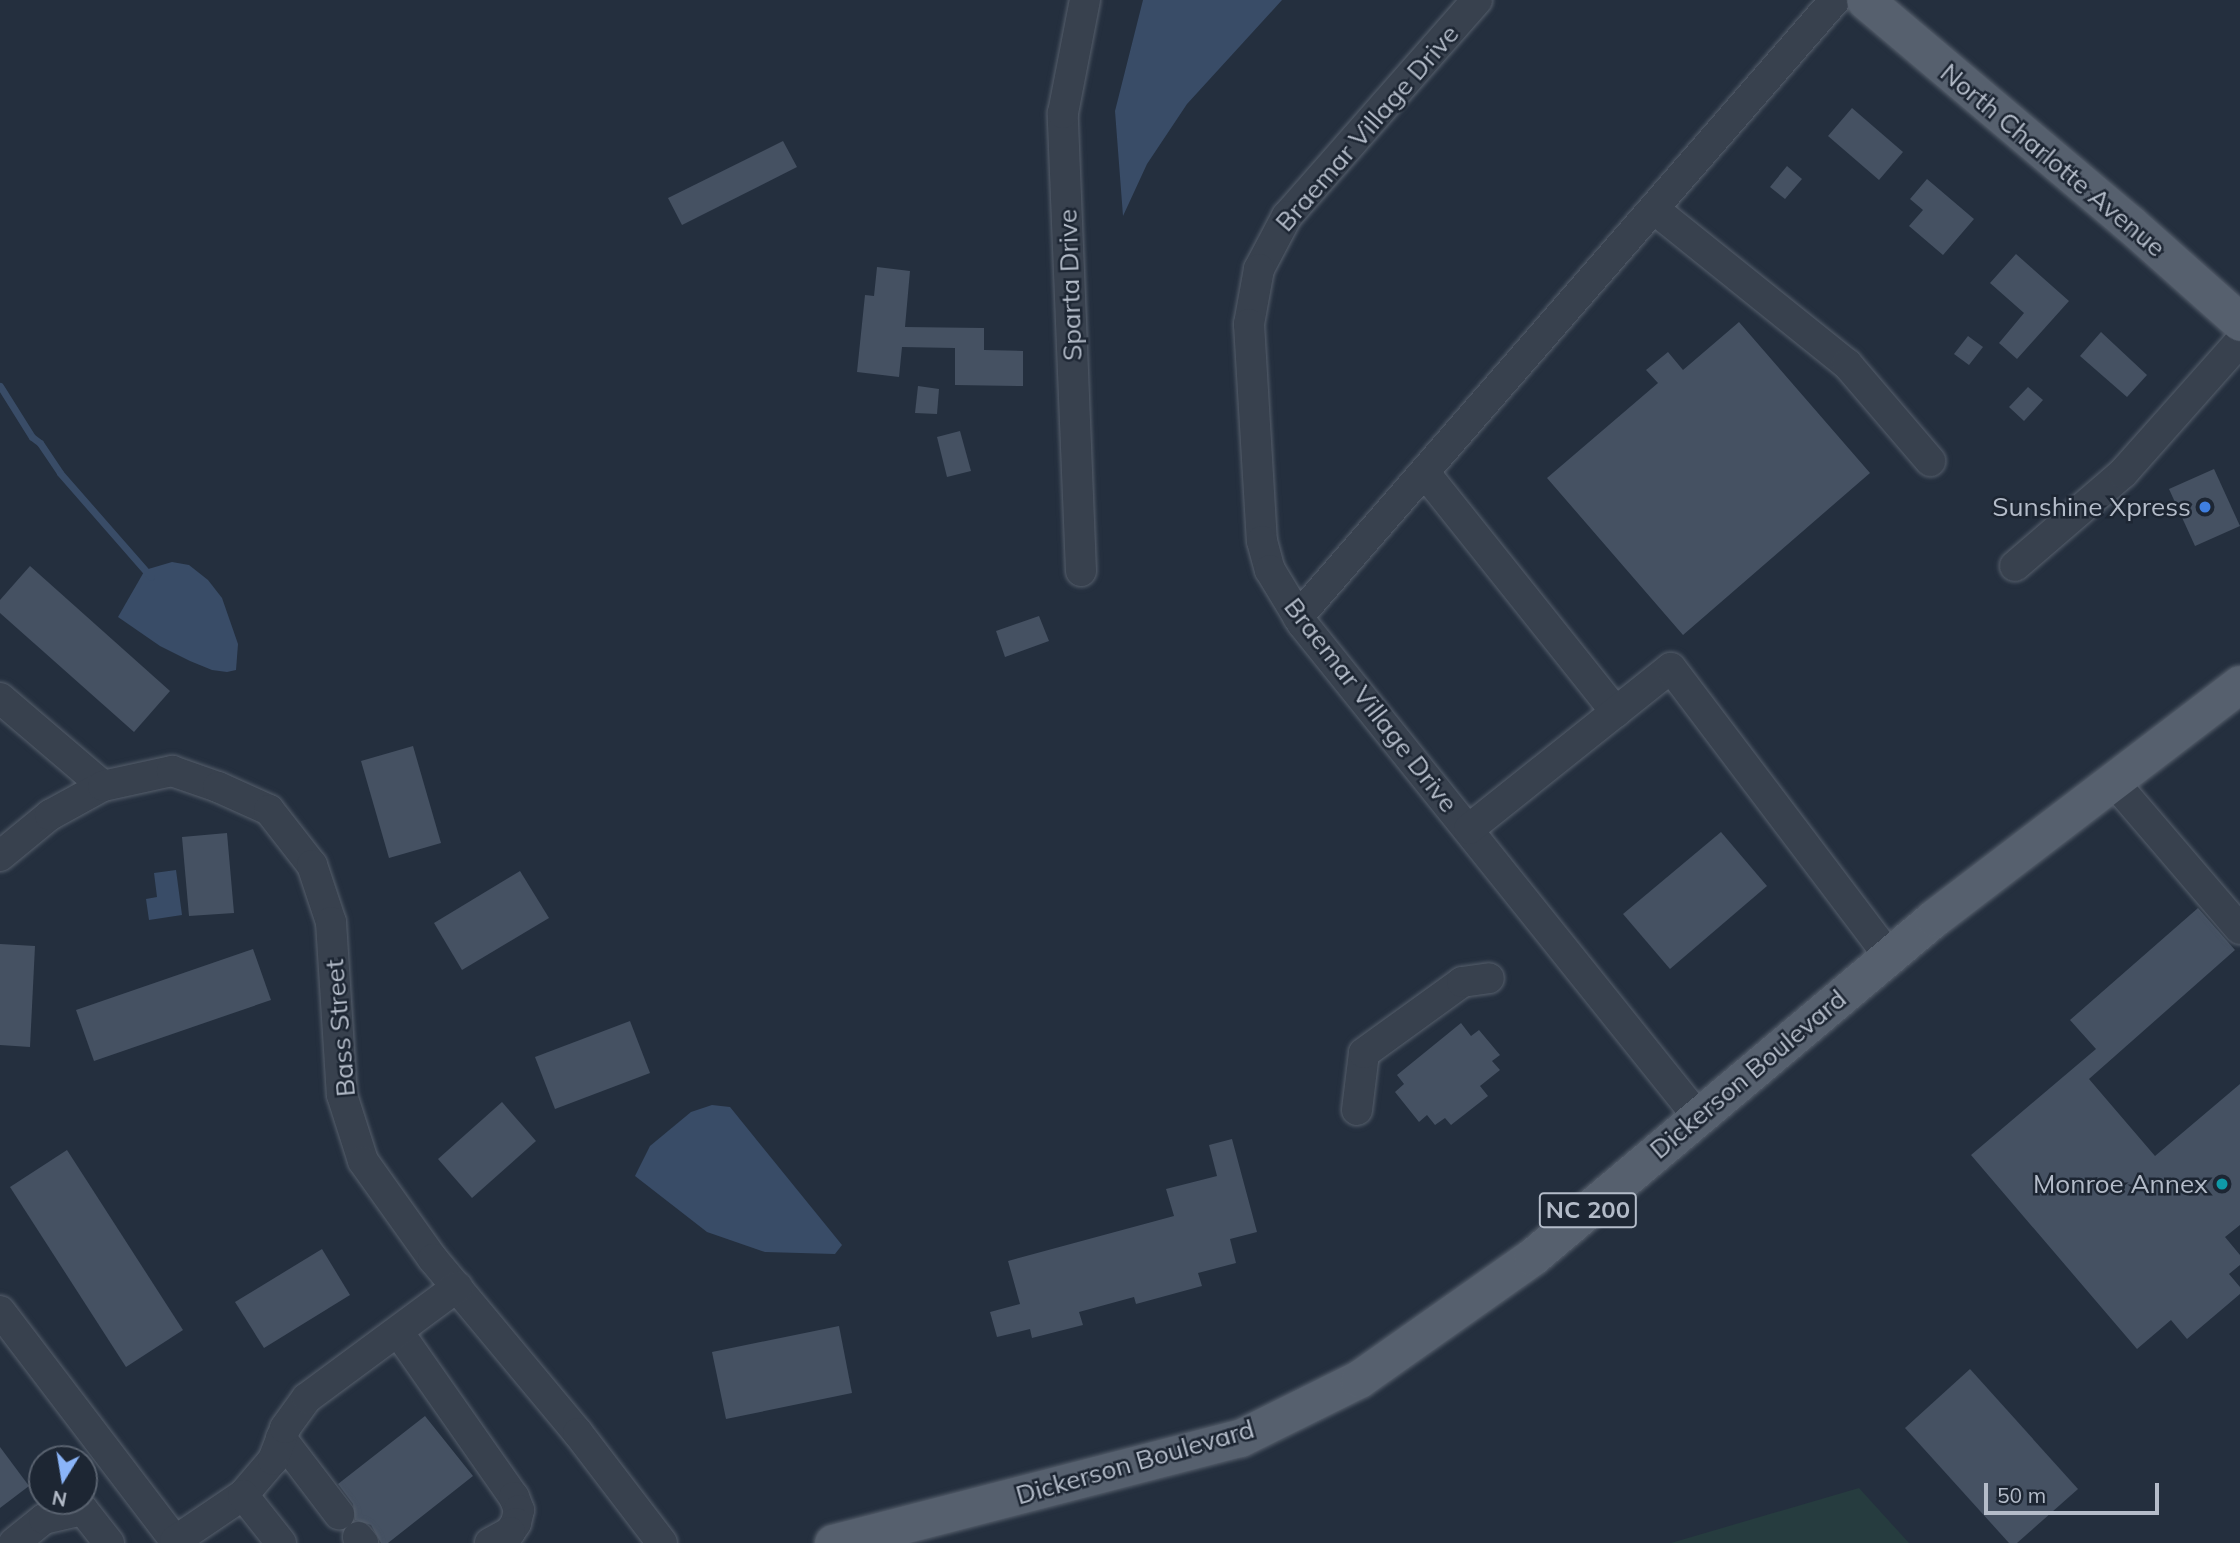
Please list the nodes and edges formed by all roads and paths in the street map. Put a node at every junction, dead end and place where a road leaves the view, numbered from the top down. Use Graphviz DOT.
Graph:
graph roads {
  1 [pos="1085,0"];
  2 [pos="1477,0"];
  3 [pos="1835,0"];
  4 [pos="1865,0"];
  5 [pos="1654,209"];
  6 [pos="2240,322"];
  7 [pos="2240,341"];
  8 [pos="1930,461"];
  9 [pos="1425,473"];
  10 [pos="2015,566"];
  11 [pos="1081,571"];
  12 [pos="1298,617"];
  13 [pos="2240,684"];
  14 [pos="0,698"];
  15 [pos="1616,712"];
  16 [pos="2113,781"];
  17 [pos="103,786"];
  18 [pos="1469,829"];
  19 [pos="0,856"];
  20 [pos="2240,929"];
  21 [pos="1888,955"];
  22 [pos="1489,978"];
  23 [pos="1357,1110"];
  24 [pos="1698,1117"];
  25 [pos="457,1287"];
  26 [pos="0,1311"];
  27 [pos="388,1341"];
  28 [pos="286,1428"];
  29 [pos="243,1495"];
  30 [pos="353,1531"];
  31 [pos="176,1542"];
  32 [pos="14,1543"];
  33 [pos="108,1543"];
  34 [pos="281,1543"];
  35 [pos="490,1543"];
  36 [pos="662,1543"];
  37 [pos="833,1543"];
  1 -- 11 [label="street, Sparta Drive"];
  2 -- 12 [label="street, Braemar Village Drive"];
  3 -- 5 [label="street"];
  4 -- 6 [label="main road, North Charlotte Avenue"];
  5 -- 8 [label="street"];
  5 -- 9 [label="street"];
  7 -- 10 [label="street"];
  9 -- 12 [label="street"];
  9 -- 15 [label="street"];
  12 -- 18 [label="street, Braemar Village Drive"];
  13 -- 16 [label="main road, Dickerson Boulevard / NC 200"];
  14 -- 17 [label="street"];
  15 -- 18 [label="street"];
  15 -- 21 [label="street"];
  16 -- 20 [label="street"];
  16 -- 21 [label="main road, Dickerson Boulevard / NC 200"];
  17 -- 19 [label="street, Bass Street"];
  17 -- 25 [label="street, Bass Street"];
  18 -- 24 [label="street, Braemar Village Drive"];
  21 -- 24 [label="main road, Dickerson Boulevard / NC 200"];
  22 -- 23 [label="street"];
  24 -- 37 [label="main road, Dickerson Boulevard / NC 200"];
  25 -- 27 [label="street"];
  25 -- 36 [label="street, Bass Street"];
  26 -- 31 [label="street"];
  27 -- 28 [label="street"];
  27 -- 35 [label="street"];
  28 -- 29 [label="street"];
  28 -- 30 [label="street"];
  29 -- 31 [label="street"];
  29 -- 34 [label="street"];
  32 -- 33 [label="street"];
}
